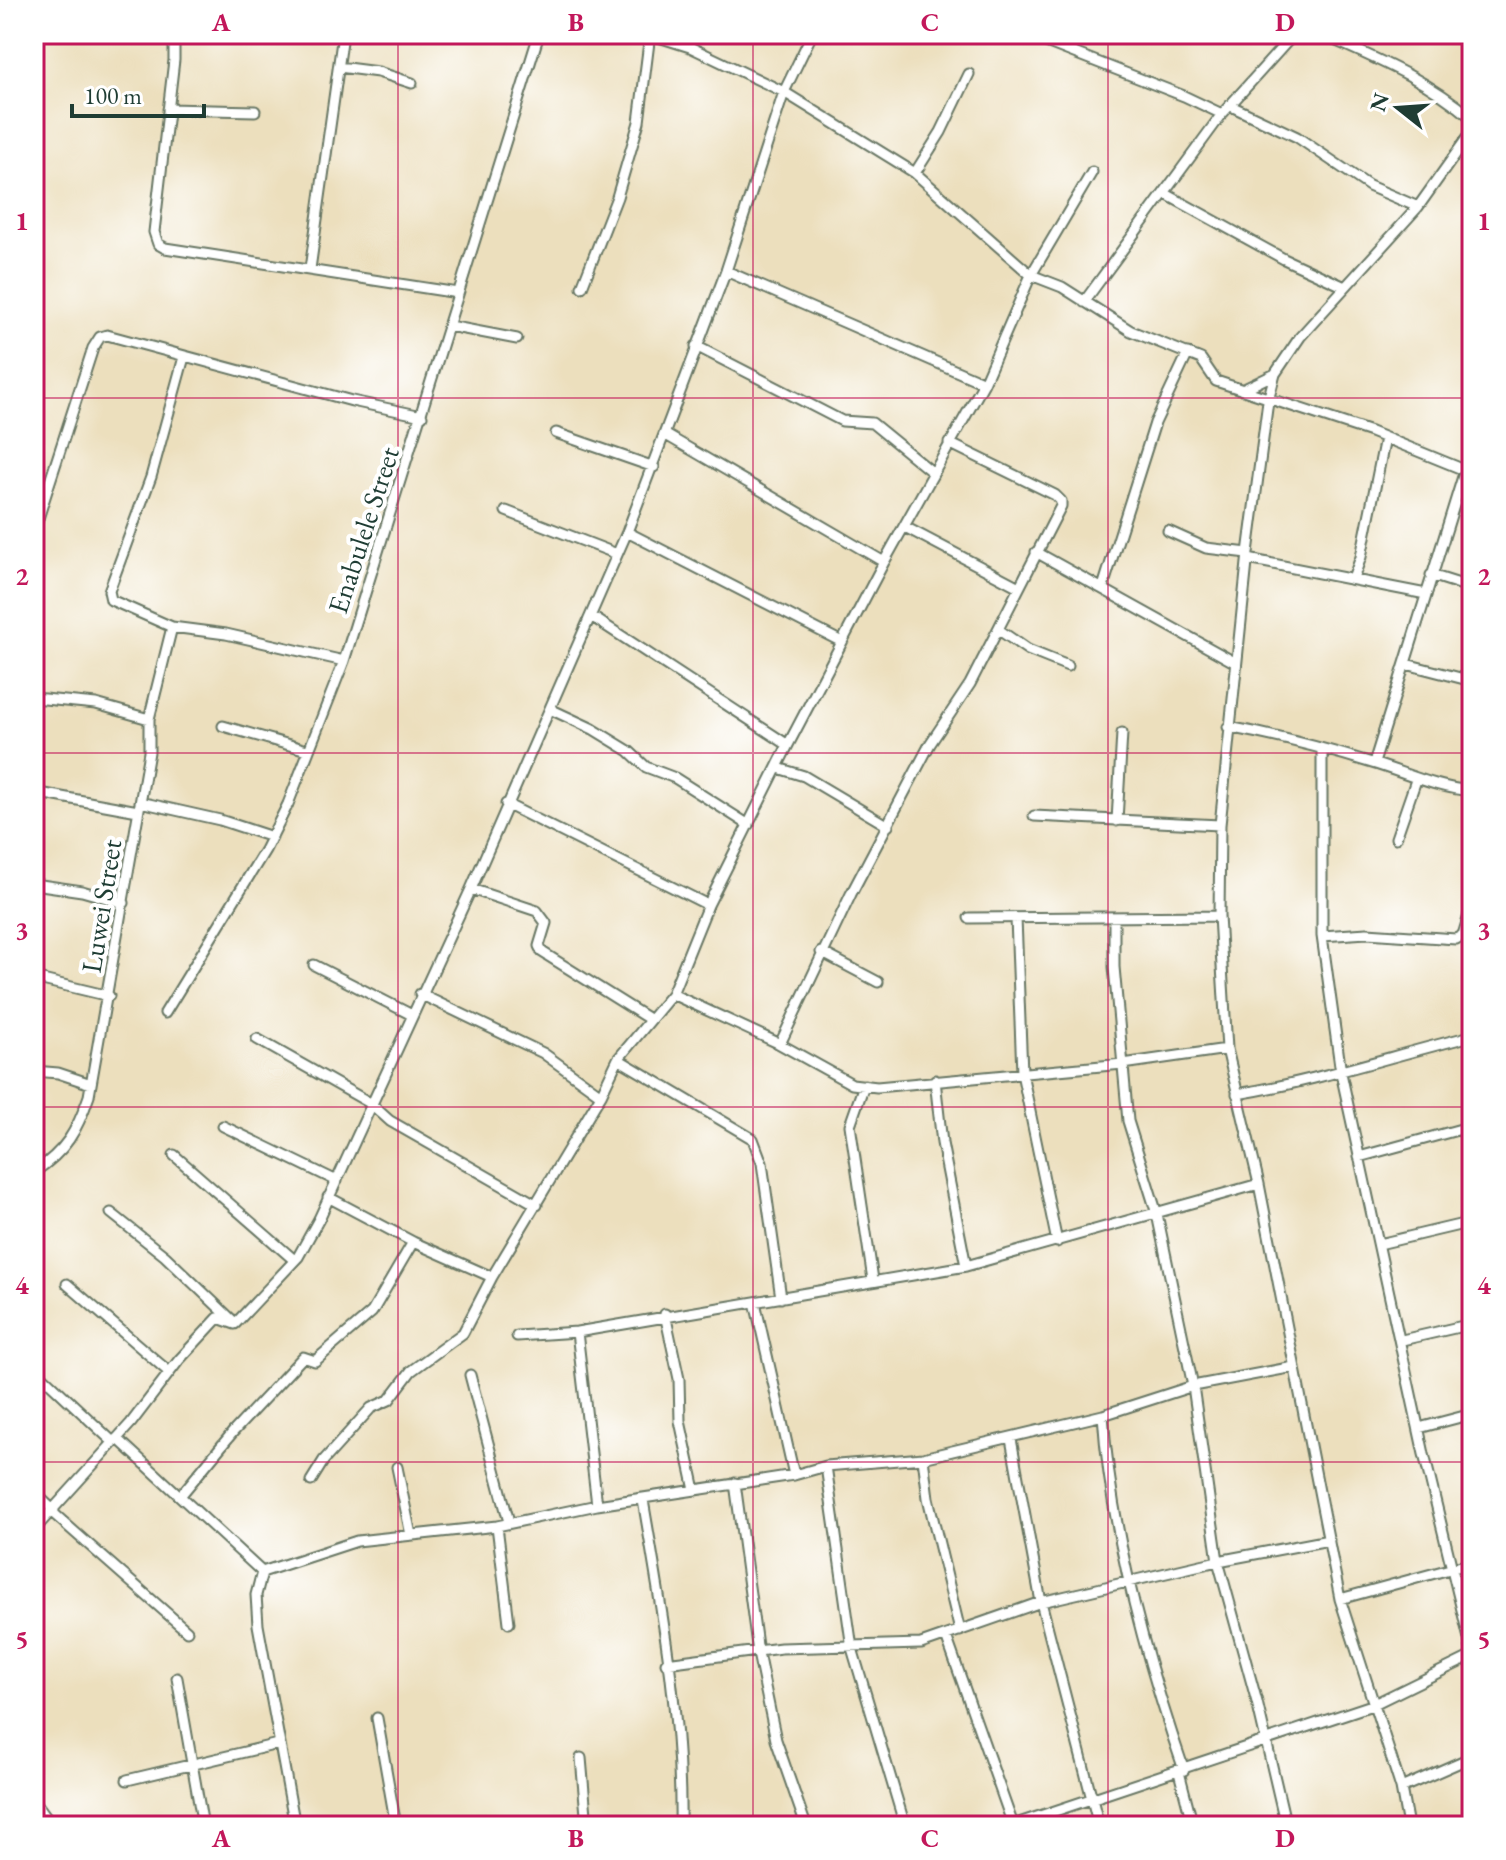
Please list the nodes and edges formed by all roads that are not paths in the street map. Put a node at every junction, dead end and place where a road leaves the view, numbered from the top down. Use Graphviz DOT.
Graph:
graph roads {
  1 [pos="174,34"];
  2 [pos="343,34"];
  3 [pos="539,34"];
  4 [pos="649,34"];
  5 [pos="812,34"];
  6 [pos="1038,34"];
  7 [pos="1294,34"];
  8 [pos="1321,34"];
  9 [pos="339,67"];
  10 [pos="969,74"];
  11 [pos="412,83"];
  12 [pos="784,92"];
  13 [pos="1231,106"];
  14 [pos="168,109"];
  15 [pos="255,111"];
  16 [pos="1222,114"];
  17 [pos="1472,118"];
  18 [pos="1472,131"];
  19 [pos="1092,172"];
  20 [pos="915,173"];
  21 [pos="1164,193"];
  22 [pos="1418,207"];
  23 [pos="310,269"];
  24 [pos="726,271"];
  25 [pos="1031,275"];
  26 [pos="582,287"];
  27 [pos="1345,287"];
  28 [pos="458,293"];
  29 [pos="1084,302"];
  30 [pos="449,326"];
  31 [pos="517,339"];
  32 [pos="696,346"];
  33 [pos="1188,353"];
  34 [pos="184,357"];
  35 [pos="1275,374"];
  36 [pos="984,383"];
  37 [pos="1242,390"];
  38 [pos="1271,398"];
  39 [pos="422,416"];
  40 [pos="556,433"];
  41 [pos="666,435"];
  42 [pos="1385,438"];
  43 [pos="949,443"];
  44 [pos="654,467"];
  45 [pos="932,472"];
  46 [pos="1469,472"];
  47 [pos="506,511"];
  48 [pos="905,527"];
  49 [pos="34,531"];
  50 [pos="1168,531"];
  51 [pos="627,532"];
  52 [pos="1036,552"];
  53 [pos="617,554"];
  54 [pos="1248,556"];
  55 [pos="884,562"];
  56 [pos="1431,575"];
  57 [pos="1353,579"];
  58 [pos="1019,587"];
  59 [pos="1103,587"];
  60 [pos="1472,588"];
  61 [pos="1426,594"];
  62 [pos="591,616"];
  63 [pos="172,627"];
  64 [pos="999,630"];
  65 [pos="842,642"];
  66 [pos="344,661"];
  67 [pos="1236,663"];
  68 [pos="1406,664"];
  69 [pos="1068,666"];
  70 [pos="1472,681"];
  71 [pos="34,698"];
  72 [pos="550,709"];
  73 [pos="149,719"];
  74 [pos="223,726"];
  75 [pos="1228,727"];
  76 [pos="1122,733"];
  77 [pos="788,745"];
  78 [pos="1322,749"];
  79 [pos="307,750"];
  80 [pos="1374,763"];
  81 [pos="778,768"];
  82 [pos="1416,780"];
  83 [pos="1472,791"];
  84 [pos="34,792"];
  85 [pos="506,804"];
  86 [pos="139,806"];
  87 [pos="1034,816"];
  88 [pos="1117,821"];
  89 [pos="749,825"];
  90 [pos="1220,825"];
  91 [pos="888,826"];
  92 [pos="272,837"];
  93 [pos="1396,838"];
  94 [pos="34,884"];
  95 [pos="471,889"];
  96 [pos="124,903"];
  97 [pos="708,905"];
  98 [pos="1472,905"];
  99 [pos="1219,916"];
  100 [pos="969,918"];
  101 [pos="1016,918"];
  102 [pos="1114,919"];
  103 [pos="1469,927"];
  104 [pos="1322,936"];
  105 [pos="821,952"];
  106 [pos="314,965"];
  107 [pos="34,978"];
  108 [pos="878,982"];
  109 [pos="420,994"];
  110 [pos="672,994"];
  111 [pos="109,996"];
  112 [pos="165,1013"];
  113 [pos="410,1014"];
  114 [pos="649,1019"];
  115 [pos="1472,1036"];
  116 [pos="257,1039"];
  117 [pos="780,1044"];
  118 [pos="1227,1049"];
  119 [pos="618,1059"];
  120 [pos="1123,1064"];
  121 [pos="34,1071"];
  122 [pos="1022,1073"];
  123 [pos="1341,1073"];
  124 [pos="935,1080"];
  125 [pos="91,1084"];
  126 [pos="864,1085"];
  127 [pos="1237,1094"];
  128 [pos="601,1095"];
  129 [pos="370,1103"];
  130 [pos="223,1126"];
  131 [pos="1468,1128"];
  132 [pos="174,1155"];
  133 [pos="1359,1157"];
  134 [pos="1472,1160"];
  135 [pos="34,1172"];
  136 [pos="337,1181"];
  137 [pos="1259,1184"];
  138 [pos="328,1197"];
  139 [pos="537,1205"];
  140 [pos="111,1213"];
  141 [pos="1157,1214"];
  142 [pos="1472,1222"];
  143 [pos="413,1242"];
  144 [pos="1057,1242"];
  145 [pos="1379,1244"];
  146 [pos="293,1259"];
  147 [pos="966,1266"];
  148 [pos="492,1277"];
  149 [pos="873,1280"];
  150 [pos="67,1284"];
  151 [pos="781,1298"];
  152 [pos="755,1302"];
  153 [pos="665,1314"];
  154 [pos="235,1324"];
  155 [pos="1472,1324"];
  156 [pos="577,1332"];
  157 [pos="517,1336"];
  158 [pos="1402,1340"];
  159 [pos="1294,1367"];
  160 [pos="34,1368"];
  161 [pos="169,1372"];
  162 [pos="470,1375"];
  163 [pos="1193,1386"];
  164 [pos="1472,1414"];
  165 [pos="1103,1415"];
  166 [pos="1419,1428"];
  167 [pos="1011,1439"];
  168 [pos="115,1440"];
  169 [pos="923,1458"];
  170 [pos="826,1466"];
  171 [pos="397,1467"];
  172 [pos="794,1475"];
  173 [pos="311,1481"];
  174 [pos="735,1483"];
  175 [pos="695,1490"];
  176 [pos="34,1492"];
  177 [pos="181,1495"];
  178 [pos="643,1500"];
  179 [pos="597,1505"];
  180 [pos="53,1512"];
  181 [pos="509,1522"];
  182 [pos="497,1526"];
  183 [pos="34,1530"];
  184 [pos="411,1535"];
  185 [pos="1329,1540"];
  186 [pos="1218,1561"];
  187 [pos="1472,1563"];
  188 [pos="1451,1568"];
  189 [pos="262,1572"];
  190 [pos="1132,1582"];
  191 [pos="1340,1599"];
  192 [pos="1041,1602"];
  193 [pos="509,1623"];
  194 [pos="187,1631"];
  195 [pos="960,1631"];
  196 [pos="946,1636"];
  197 [pos="852,1648"];
  198 [pos="758,1653"];
  199 [pos="1472,1654"];
  200 [pos="666,1663"];
  201 [pos="177,1678"];
  202 [pos="1372,1705"];
  203 [pos="377,1718"];
  204 [pos="1266,1743"];
  205 [pos="278,1744"];
  206 [pos="1472,1757"];
  207 [pos="581,1758"];
  208 [pos="191,1766"];
  209 [pos="1182,1771"];
  210 [pos="127,1780"];
  211 [pos="1401,1788"];
  212 [pos="34,1800"];
  213 [pos="1092,1800"];
  214 [pos="47,1823"];
  215 [pos="995,1825"];
  216 [pos="1013,1825"];
  217 [pos="203,1826"];
  218 [pos="295,1826"];
  219 [pos="396,1826"];
  220 [pos="587,1826"];
  221 [pos="680,1826"];
  222 [pos="806,1826"];
  223 [pos="905,1826"];
  224 [pos="1099,1826"];
  225 [pos="1193,1826"];
  226 [pos="1286,1826"];
  227 [pos="1408,1826"];
  1 -- 14 [label="street"];
  2 -- 9 [label="street"];
  3 -- 28 [label="street, Enabulele Street"];
  4 -- 12 [label="street"];
  4 -- 26 [label="street"];
  5 -- 12 [label="street"];
  6 -- 16 [label="street"];
  7 -- 13 [label="street"];
  8 -- 17 [label="street"];
  9 -- 11 [label="street"];
  9 -- 23 [label="street"];
  10 -- 20 [label="street"];
  12 -- 20 [label="street"];
  12 -- 24 [label="street"];
  13 -- 16 [label="street"];
  13 -- 22 [label="street"];
  14 -- 15 [label="street"];
  14 -- 23 [label="street"];
  16 -- 21 [label="street"];
  18 -- 22 [label="street"];
  19 -- 25 [label="street"];
  20 -- 25 [label="street"];
  21 -- 27 [label="street"];
  21 -- 29 [label="street"];
  22 -- 27 [label="street"];
  23 -- 28 [label="street"];
  24 -- 32 [label="street"];
  24 -- 36 [label="street"];
  25 -- 29 [label="street"];
  25 -- 36 [label="street"];
  27 -- 35 [label="street"];
  28 -- 30 [label="street, Enabulele Street"];
  29 -- 33 [label="street"];
  30 -- 31 [label="street"];
  30 -- 39 [label="street, Enabulele Street"];
  32 -- 41 [label="street"];
  32 -- 45 [label="street"];
  33 -- 37 [label="street"];
  33 -- 59 [label="street"];
  34 -- 39 [label="street"];
  34 -- 49 [label="street"];
  34 -- 63 [label="street"];
  35 -- 37 [label="street"];
  35 -- 38 [label="street"];
  36 -- 43 [label="street"];
  37 -- 38 [label="street"];
  38 -- 42 [label="street"];
  38 -- 54 [label="street"];
  39 -- 66 [label="street, Enabulele Street"];
  40 -- 44 [label="street"];
  41 -- 44 [label="street"];
  41 -- 55 [label="street"];
  42 -- 46 [label="street"];
  42 -- 57 [label="street"];
  43 -- 45 [label="street"];
  43 -- 52 [label="street"];
  44 -- 51 [label="street"];
  45 -- 48 [label="street"];
  46 -- 56 [label="street"];
  47 -- 53 [label="street"];
  48 -- 55 [label="street"];
  48 -- 58 [label="street"];
  50 -- 54 [label="street"];
  51 -- 53 [label="street"];
  51 -- 65 [label="street"];
  52 -- 58 [label="street"];
  52 -- 59 [label="street"];
  53 -- 62 [label="street"];
  54 -- 57 [label="street"];
  54 -- 67 [label="street"];
  55 -- 65 [label="street"];
  56 -- 60 [label="street"];
  56 -- 61 [label="street"];
  57 -- 61 [label="street"];
  58 -- 64 [label="street"];
  59 -- 67 [label="street"];
  61 -- 68 [label="street"];
  62 -- 72 [label="street"];
  62 -- 77 [label="street"];
  63 -- 66 [label="street"];
  63 -- 73 [label="street, Luwei Street"];
  64 -- 69 [label="street"];
  64 -- 91 [label="street"];
  65 -- 77 [label="street"];
  66 -- 79 [label="street, Enabulele Street"];
  67 -- 75 [label="street"];
  68 -- 70 [label="street"];
  68 -- 80 [label="street"];
  71 -- 73 [label="street"];
  72 -- 85 [label="street"];
  72 -- 89 [label="street"];
  73 -- 86 [label="street, Luwei Street"];
  74 -- 79 [label="street"];
  75 -- 78 [label="street"];
  75 -- 90 [label="street"];
  76 -- 88 [label="street"];
  77 -- 81 [label="street"];
  78 -- 80 [label="street"];
  78 -- 104 [label="street"];
  79 -- 92 [label="street, Enabulele Street"];
  80 -- 82 [label="street"];
  81 -- 89 [label="street"];
  81 -- 91 [label="street"];
  82 -- 83 [label="street"];
  82 -- 93 [label="street"];
  84 -- 86 [label="street"];
  85 -- 95 [label="street"];
  85 -- 97 [label="street"];
  86 -- 92 [label="street"];
  86 -- 96 [label="street, Luwei Street"];
  87 -- 88 [label="street"];
  88 -- 90 [label="street"];
  89 -- 97 [label="street"];
  90 -- 99 [label="street"];
  91 -- 105 [label="street"];
  92 -- 112 [label="street, Enabulele Street"];
  94 -- 96 [label="street"];
  95 -- 109 [label="street"];
  95 -- 114 [label="street"];
  96 -- 111 [label="street, Luwei Street"];
  97 -- 110 [label="street"];
  98 -- 103 [label="street"];
  99 -- 102 [label="street"];
  99 -- 118 [label="street"];
  100 -- 101 [label="street"];
  101 -- 102 [label="street"];
  101 -- 122 [label="street"];
  102 -- 120 [label="street"];
  103 -- 104 [label="street"];
  104 -- 123 [label="street"];
  105 -- 108 [label="street"];
  105 -- 117 [label="street"];
  106 -- 113 [label="street"];
  107 -- 111 [label="street"];
  109 -- 113 [label="street"];
  109 -- 128 [label="street"];
  110 -- 114 [label="street"];
  110 -- 117 [label="street"];
  111 -- 125 [label="street, Luwei Street"];
  113 -- 129 [label="street"];
  114 -- 119 [label="street"];
  115 -- 123 [label="street"];
  116 -- 129 [label="street"];
  117 -- 126 [label="street"];
  118 -- 120 [label="street"];
  118 -- 127 [label="street"];
  119 -- 128 [label="street"];
  119 -- 151 [label="street"];
  120 -- 122 [label="street"];
  120 -- 141 [label="street"];
  121 -- 125 [label="street"];
  122 -- 124 [label="street"];
  122 -- 144 [label="street"];
  123 -- 127 [label="street"];
  123 -- 133 [label="street"];
  124 -- 126 [label="street"];
  124 -- 147 [label="street"];
  125 -- 135 [label="street, Luwei Street"];
  126 -- 149 [label="street"];
  127 -- 137 [label="street"];
  128 -- 139 [label="street"];
  129 -- 136 [label="street"];
  129 -- 139 [label="street"];
  130 -- 136 [label="street"];
  131 -- 133 [label="street"];
  131 -- 134 [label="street"];
  132 -- 146 [label="street"];
  133 -- 145 [label="street"];
  136 -- 138 [label="street"];
  137 -- 141 [label="street"];
  137 -- 159 [label="street"];
  138 -- 143 [label="street"];
  138 -- 146 [label="street"];
  139 -- 148 [label="street"];
  140 -- 154 [label="street"];
  141 -- 144 [label="street"];
  141 -- 163 [label="street"];
  142 -- 145 [label="street"];
  143 -- 148 [label="street"];
  143 -- 177 [label="street"];
  144 -- 147 [label="street"];
  145 -- 158 [label="street"];
  146 -- 154 [label="street"];
  147 -- 149 [label="street"];
  148 -- 173 [label="street"];
  149 -- 151 [label="street"];
  150 -- 161 [label="street"];
  151 -- 152 [label="street"];
  152 -- 153 [label="street"];
  152 -- 172 [label="street"];
  153 -- 156 [label="street"];
  153 -- 175 [label="street"];
  154 -- 161 [label="street"];
  155 -- 158 [label="street"];
  156 -- 157 [label="street"];
  156 -- 179 [label="street"];
  158 -- 166 [label="street"];
  159 -- 163 [label="street"];
  159 -- 185 [label="street"];
  160 -- 168 [label="street"];
  161 -- 168 [label="street"];
  162 -- 181 [label="street"];
  163 -- 165 [label="street"];
  163 -- 186 [label="street"];
  164 -- 166 [label="street"];
  165 -- 167 [label="street"];
  165 -- 190 [label="street"];
  166 -- 188 [label="street"];
  167 -- 169 [label="street"];
  167 -- 192 [label="street"];
  168 -- 177 [label="street"];
  168 -- 180 [label="street"];
  169 -- 170 [label="street"];
  169 -- 195 [label="street"];
  170 -- 172 [label="street"];
  170 -- 197 [label="street"];
  171 -- 184 [label="street"];
  172 -- 174 [label="street"];
  174 -- 175 [label="street"];
  174 -- 198 [label="street"];
  175 -- 178 [label="street"];
  176 -- 180 [label="street"];
  177 -- 189 [label="street"];
  178 -- 179 [label="street"];
  178 -- 200 [label="street"];
  179 -- 181 [label="street"];
  180 -- 183 [label="street"];
  180 -- 194 [label="street"];
  181 -- 182 [label="street"];
  182 -- 184 [label="street"];
  182 -- 193 [label="street"];
  184 -- 189 [label="street"];
  185 -- 186 [label="street"];
  185 -- 191 [label="street"];
  186 -- 190 [label="street"];
  186 -- 204 [label="street"];
  187 -- 188 [label="street"];
  188 -- 191 [label="street"];
  188 -- 199 [label="street"];
  189 -- 205 [label="street"];
  190 -- 192 [label="street"];
  190 -- 209 [label="street"];
  191 -- 202 [label="street"];
  192 -- 195 [label="street"];
  192 -- 213 [label="street"];
  195 -- 196 [label="street"];
  196 -- 197 [label="street"];
  196 -- 216 [label="street"];
  197 -- 198 [label="street"];
  197 -- 223 [label="street"];
  198 -- 200 [label="street"];
  198 -- 222 [label="street"];
  199 -- 202 [label="street"];
  200 -- 221 [label="street"];
  201 -- 208 [label="street"];
  202 -- 204 [label="street"];
  202 -- 211 [label="street"];
  203 -- 219 [label="street"];
  204 -- 209 [label="street"];
  204 -- 226 [label="street"];
  205 -- 208 [label="street"];
  205 -- 218 [label="street"];
  206 -- 211 [label="street"];
  207 -- 220 [label="street"];
  208 -- 210 [label="street"];
  208 -- 217 [label="street"];
  209 -- 213 [label="street"];
  209 -- 225 [label="street"];
  211 -- 227 [label="street"];
  212 -- 214 [label="street"];
  213 -- 216 [label="street"];
  213 -- 224 [label="street"];
  215 -- 216 [label="street"];
}
